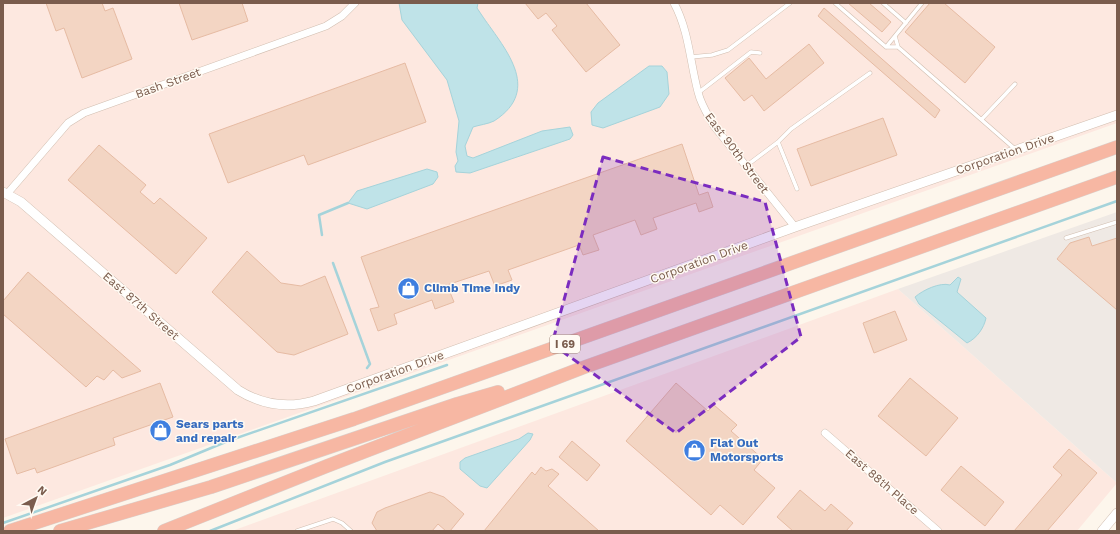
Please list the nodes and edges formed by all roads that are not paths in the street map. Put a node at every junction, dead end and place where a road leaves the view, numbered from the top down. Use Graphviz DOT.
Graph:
graph roads {
  1 [pos="355,3"];
  2 [pos="674,3"];
  3 [pos="790,3"];
  4 [pos="835,3"];
  5 [pos="883,3"];
  6 [pos="922,3"];
  7 [pos="906,23"];
  8 [pos="895,36"];
  9 [pos="886,47"];
  10 [pos="898,47"];
  11 [pos="760,53"];
  12 [pos="691,57"];
  13 [pos="870,73"];
  14 [pos="1015,84"];
  15 [pos="698,93"];
  16 [pos="1117,115"];
  17 [pos="982,119"];
  18 [pos="778,142"];
  19 [pos="1117,147"];
  20 [pos="1016,150"];
  21 [pos="746,166"];
  22 [pos="1117,177"];
  23 [pos="797,189"];
  24 [pos="5,193"];
  25 [pos="1117,222"];
  26 [pos="795,227"];
  27 [pos="1066,238"];
  28 [pos="582,368"];
  29 [pos="282,405"];
  30 [pos="825,433"];
  31 [pos="1117,513"];
  32 [pos="10,531"];
  33 [pos="60,531"];
  34 [pos="164,531"];
  35 [pos="298,531"];
  36 [pos="351,531"];
  37 [pos="938,531"];
  38 [pos="1102,531"];
  1 -- 24 [label="street, Bash Street"];
  2 -- 12 [label="street, East 90th Street"];
  3 -- 12 [label="lane"];
  4 -- 9 [label="lane"];
  5 -- 7 [label="lane"];
  6 -- 7 [label="lane"];
  7 -- 8 [label="lane"];
  8 -- 9 [label="lane"];
  8 -- 10 [label="lane"];
  9 -- 10 [label="lane"];
  10 -- 17 [label="lane"];
  11 -- 15 [label="lane"];
  12 -- 15 [label="street, East 90th Street"];
  13 -- 18 [label="lane"];
  14 -- 17 [label="lane"];
  15 -- 21 [label="street, East 90th Street"];
  16 -- 20 [label="street, Corporation Drive"];
  17 -- 20 [label="lane"];
  18 -- 21 [label="lane"];
  18 -- 23 [label="lane"];
  19 -- 32 [label="highway, I 69"];
  20 -- 26 [label="street, Corporation Drive"];
  21 -- 26 [label="street, East 90th Street"];
  22 -- 28 [label="highway, I 69"];
  24 -- 29 [label="street, East 87th Street"];
  25 -- 27 [label="lane"];
  26 -- 29 [label="street, Corporation Drive"];
  28 -- 33 [label="highway"];
  28 -- 34 [label="highway, I 69"];
  30 -- 37 [label="street, East 88th Place"];
  31 -- 38 [label="street"];
  35 -- 36 [label="lane"];
}
